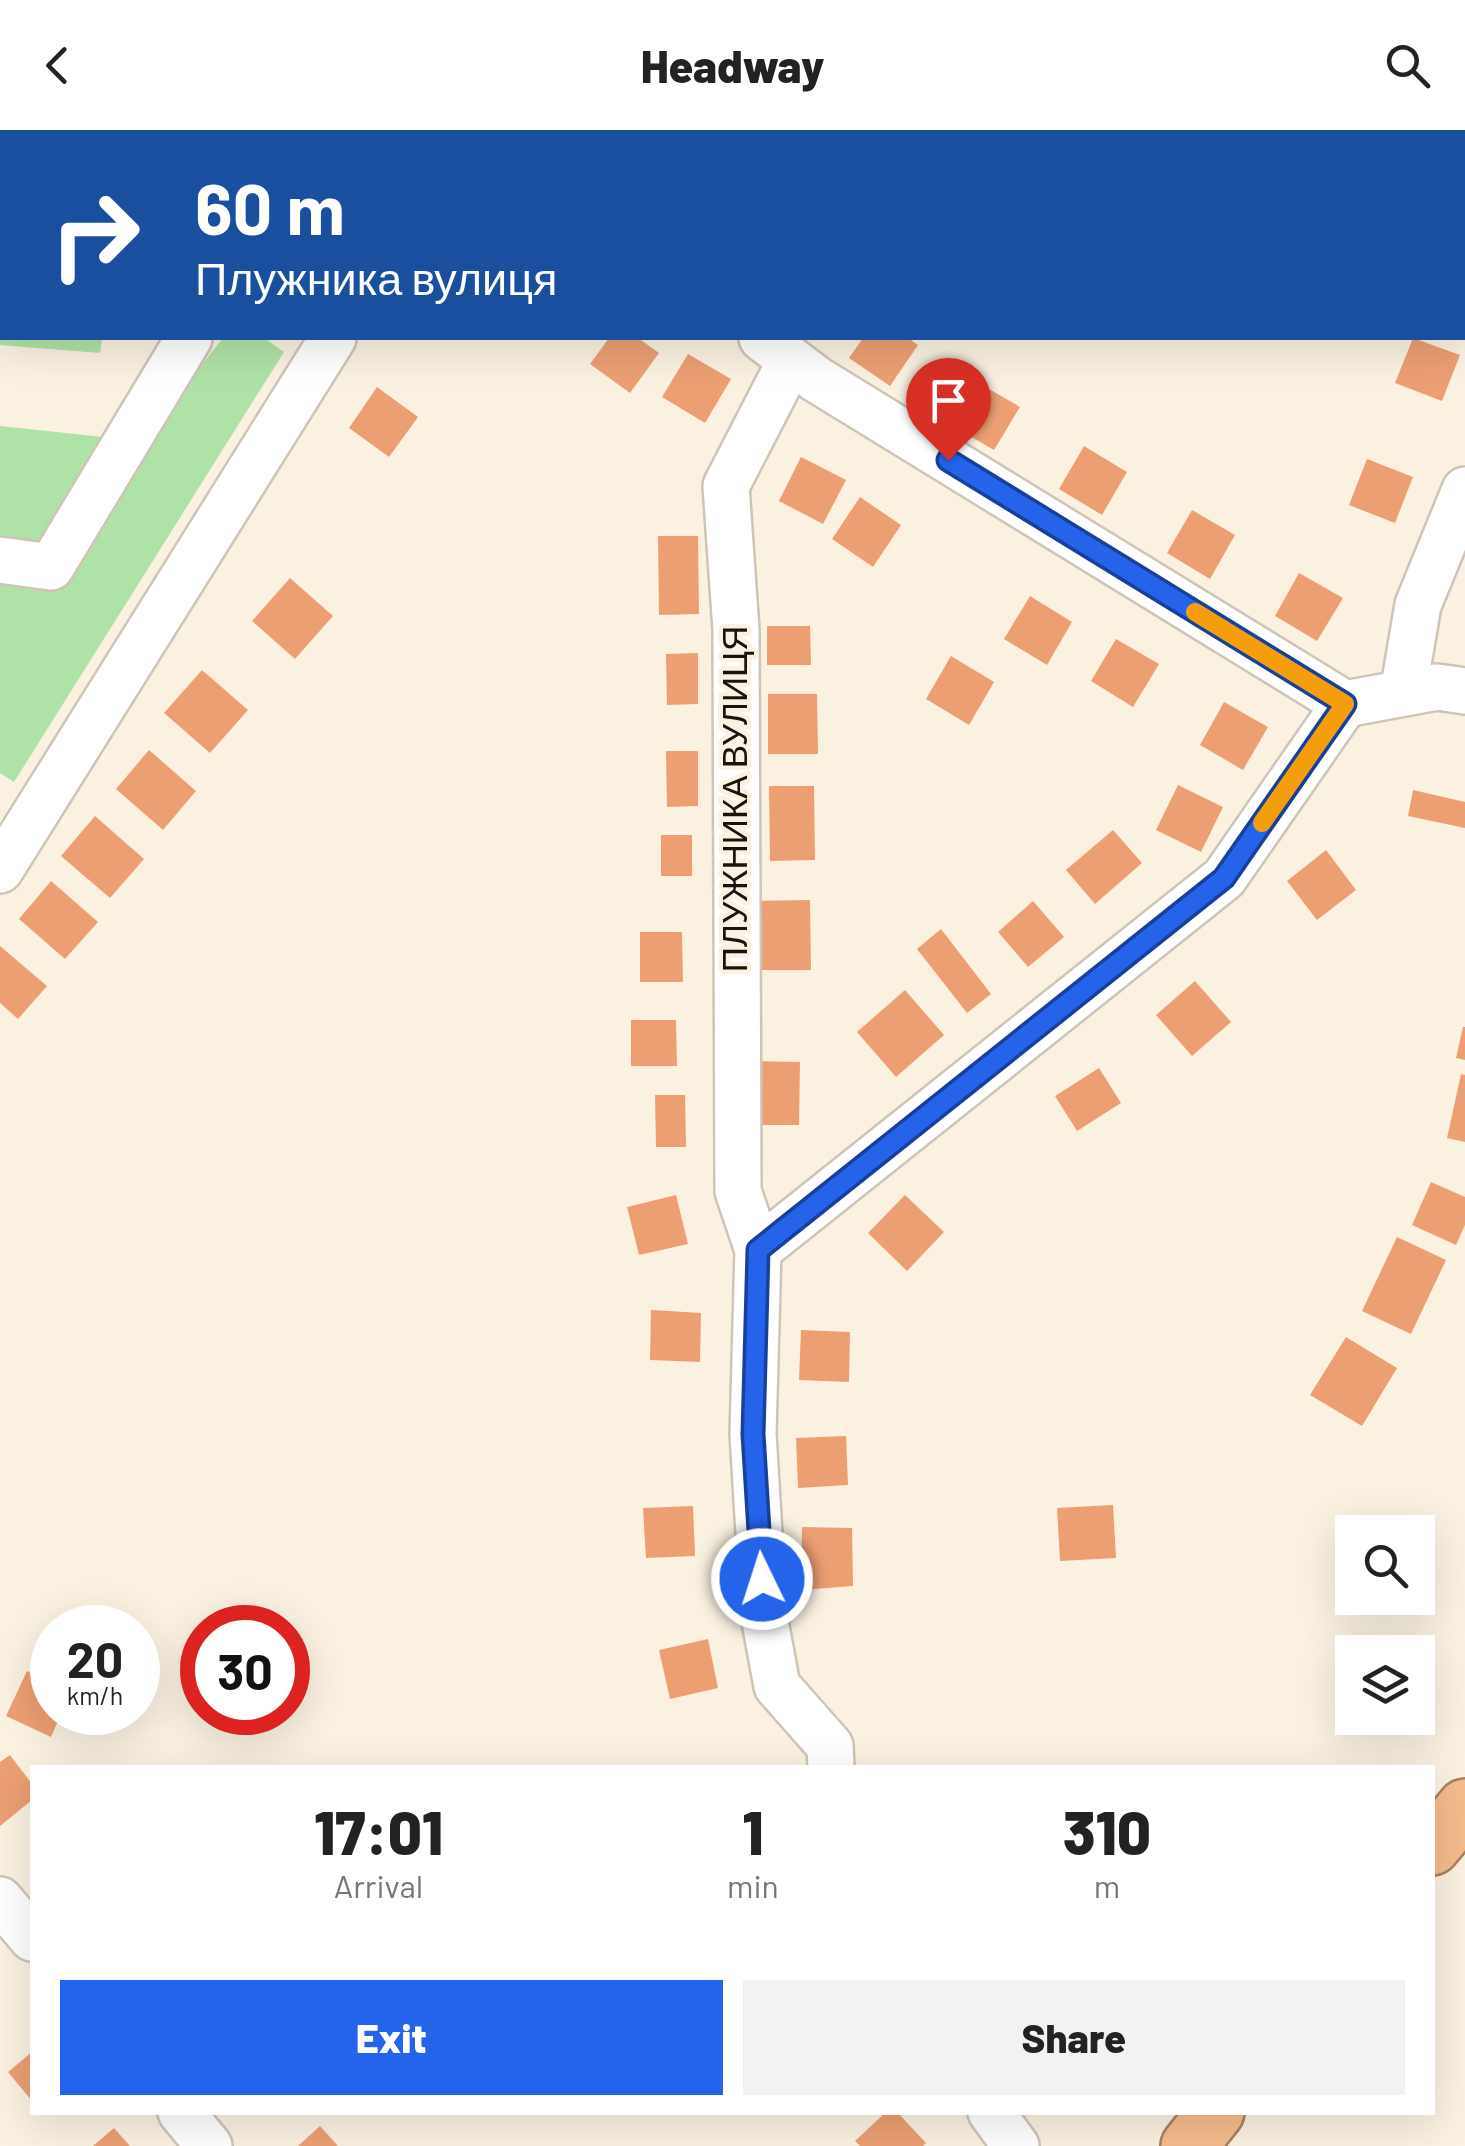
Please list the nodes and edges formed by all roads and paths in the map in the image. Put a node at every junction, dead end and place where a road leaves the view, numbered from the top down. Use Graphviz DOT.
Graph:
graph roads {
  1 [pos="188,340"];
  2 [pos="332,340"];
  3 [pos="776,349"];
  4 [pos="1465,490"];
  5 [pos="0,560"];
  6 [pos="1465,691"];
  7 [pos="1402,694"];
  8 [pos="1345,704"];
  9 [pos="0,870"];
  10 [pos="758,1250"];
  11 [pos="831,1765"];
  12 [pos="1465,1807"];
  13 [pos="1435,1843"];
  14 [pos="0,1900"];
  15 [pos="30,1936"];
  16 [pos="183,2115"];
  17 [pos="993,2115"];
  18 [pos="1214,2115"];
  19 [pos="209,2146"];
  20 [pos="1016,2146"];
  21 [pos="1188,2146"];
  1 -- 5 [label="street"];
  2 -- 9 [label="street"];
  3 -- 8 [label="street"];
  3 -- 10 [label="street, ПЛУЖНИКА ВУЛИЦЯ"];
  4 -- 7 [label="street"];
  6 -- 7 [label="street"];
  7 -- 8 [label="street"];
  8 -- 10 [label="street"];
  10 -- 11 [label="street, ПЛУЖНИКА ВУЛИЦЯ"];
  12 -- 13 [label="highway"];
  14 -- 15 [label="street"];
  16 -- 19 [label="street"];
  17 -- 20 [label="street"];
  18 -- 21 [label="highway"];
}
